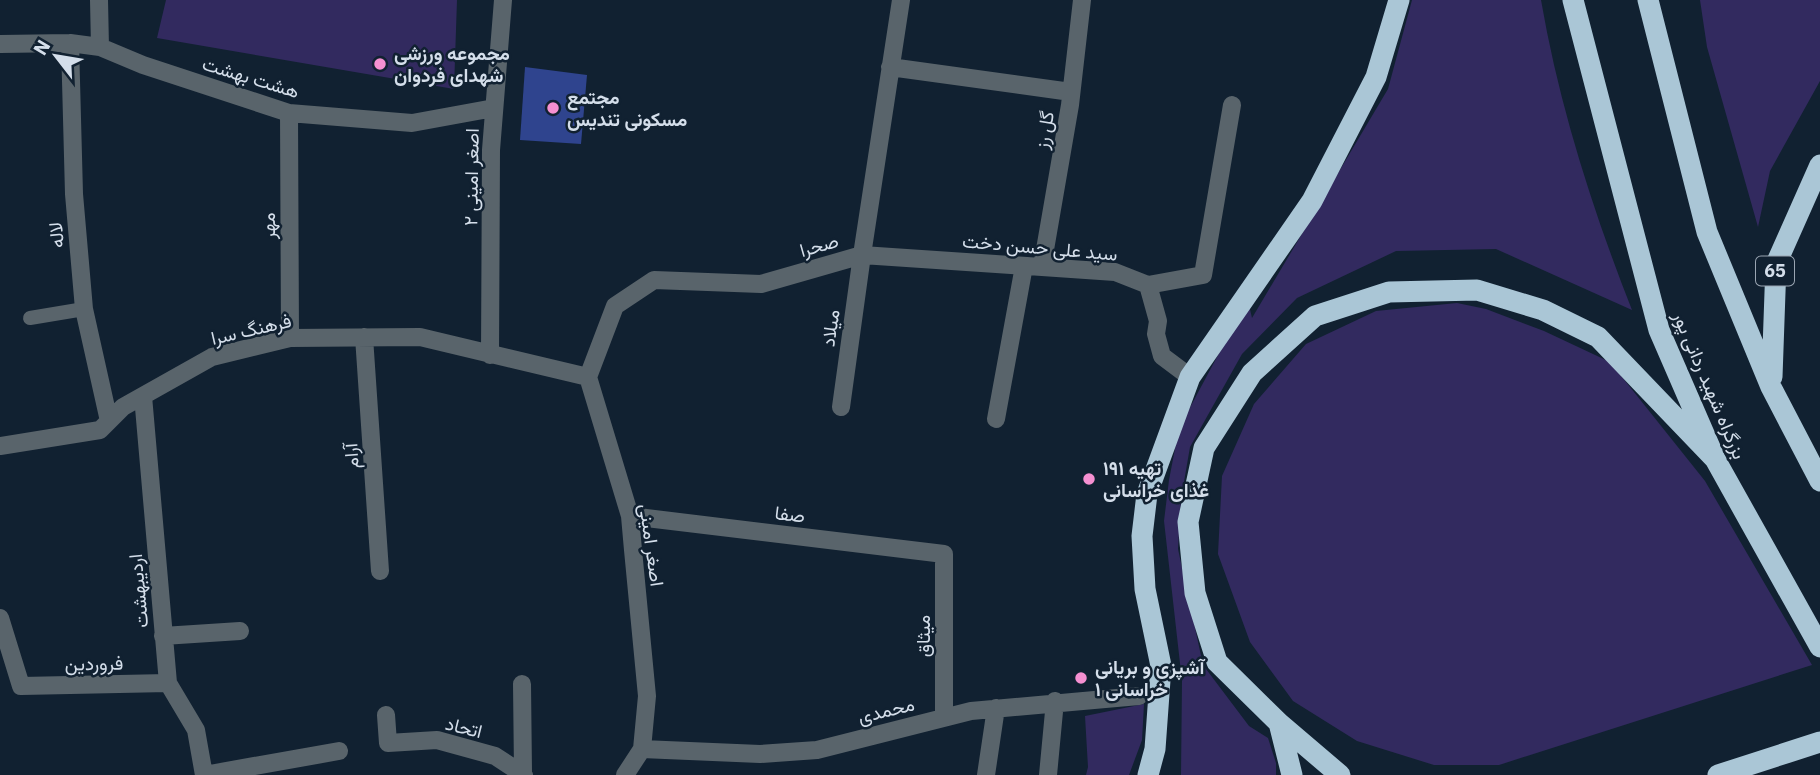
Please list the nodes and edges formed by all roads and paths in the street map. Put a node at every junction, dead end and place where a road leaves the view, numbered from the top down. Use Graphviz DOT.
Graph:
graph roads {
  1 [pos="99,0"];
  2 [pos="503,0"];
  3 [pos="901,0"];
  4 [pos="1082,0"];
  5 [pos="1399,0"];
  6 [pos="1573,0"];
  7 [pos="1648,0"];
  8 [pos="71,43"];
  9 [pos="0,44"];
  10 [pos="100,47"];
  11 [pos="890,67"];
  12 [pos="1071,92"];
  13 [pos="1232,105"];
  14 [pos="494,108"];
  15 [pos="289,113"];
  16 [pos="1820,165"];
  17 [pos="862,255"];
  18 [pos="1024,266"];
  19 [pos="1042,267"];
  20 [pos="1148,285"];
  21 [pos="84,309"];
  22 [pos="30,318"];
  23 [pos="363,337"];
  24 [pos="290,338"];
  25 [pos="490,355"];
  26 [pos="587,377"];
  27 [pos="1190,377"];
  28 [pos="1772,387"];
  29 [pos="143,396"];
  30 [pos="841,407"];
  31 [pos="996,419"];
  32 [pos="109,421"];
  33 [pos="0,446"];
  34 [pos="1715,459"];
  35 [pos="1820,481"];
  36 [pos="630,516"];
  37 [pos="944,554"];
  38 [pos="380,572"];
  39 [pos="0,618"];
  40 [pos="240,631"];
  41 [pos="163,636"];
  42 [pos="1820,647"];
  43 [pos="167,683"];
  44 [pos="522,684"];
  45 [pos="1139,696"];
  46 [pos="1055,701"];
  47 [pos="996,708"];
  48 [pos="386,715"];
  49 [pos="944,717"];
  50 [pos="1279,723"];
  51 [pos="1820,743"];
  52 [pos="642,749"];
  53 [pos="1155,749"];
  54 [pos="339,751"];
  55 [pos="524,774"];
  56 [pos="204,775"];
  57 [pos="625,775"];
  58 [pos="986,775"];
  59 [pos="1048,775"];
  60 [pos="1148,775"];
  61 [pos="1162,775"];
  62 [pos="1292,775"];
  63 [pos="1339,775"];
  64 [pos="1718,775"];
  1 -- 10 [label="street"];
  2 -- 14 [label="street, ۲ اصغر امینی"];
  3 -- 11 [label="street, صحرا"];
  4 -- 12 [label="street, گل رز"];
  5 -- 27 [label="highway"];
  6 -- 34 [label="highway, بزرگراه شهید ردانی پور"];
  7 -- 28 [label="highway"];
  8 -- 9 [label="street, هشت بهشت"];
  8 -- 10 [label="street, هشت بهشت"];
  8 -- 21 [label="street, لاله"];
  10 -- 15 [label="street, هشت بهشت"];
  11 -- 12 [label="street"];
  11 -- 17 [label="street, صحرا"];
  12 -- 19 [label="street, گل رز"];
  13 -- 20 [label="street"];
  14 -- 15 [label="street, هشت بهشت"];
  14 -- 25 [label="street, ۲ اصغر امینی"];
  15 -- 24 [label="street, مهر"];
  16 -- 28 [label="highway, 65"];
  17 -- 18 [label="street, سید علی حسن دخت"];
  17 -- 26 [label="street, صحرا"];
  17 -- 30 [label="street, میلاد"];
  18 -- 19 [label="street, سید علی حسن دخت"];
  18 -- 31 [label="street"];
  19 -- 20 [label="street, سید علی حسن دخت"];
  20 -- 27 [label="street"];
  21 -- 22 [label="lane"];
  21 -- 32 [label="street, لاله"];
  23 -- 24 [label="street, فرهنگ سرا"];
  23 -- 25 [label="street, فرهنگ سرا"];
  23 -- 38 [label="street, آرام"];
  24 -- 29 [label="street, فرهنگ سرا"];
  25 -- 26 [label="street"];
  26 -- 36 [label="street, اصغر امینی"];
  27 -- 53 [label="highway"];
  28 -- 35 [label="highway, 65"];
  29 -- 32 [label="street, فرهنگ سرا"];
  29 -- 41 [label="street, اردیبهشت"];
  32 -- 33 [label="street, فرهنگ سرا"];
  34 -- 42 [label="highway, بزرگراه شهید ردانی پور"];
  34 -- 50 [label="highway"];
  36 -- 37 [label="street, صفا"];
  36 -- 52 [label="street, اصغر امینی"];
  37 -- 49 [label="street, میثاق"];
  39 -- 43 [label="street, فروردین"];
  40 -- 41 [label="street"];
  41 -- 43 [label="street, اردیبهشت"];
  43 -- 56 [label="street, اردیبهشت"];
  44 -- 55 [label="street"];
  45 -- 46 [label="street, محمدی"];
  46 -- 47 [label="street, محمدی"];
  46 -- 59 [label="street"];
  47 -- 49 [label="street, محمدی"];
  47 -- 58 [label="street"];
  48 -- 55 [label="street, اتحاد"];
  49 -- 52 [label="street, محمدی"];
  50 -- 62 [label="highway"];
  50 -- 63 [label="highway"];
  51 -- 64 [label="highway"];
  52 -- 57 [label="street, اصغر امینی"];
  53 -- 60 [label="highway"];
  53 -- 61 [label="highway"];
  54 -- 56 [label="street"];
}
